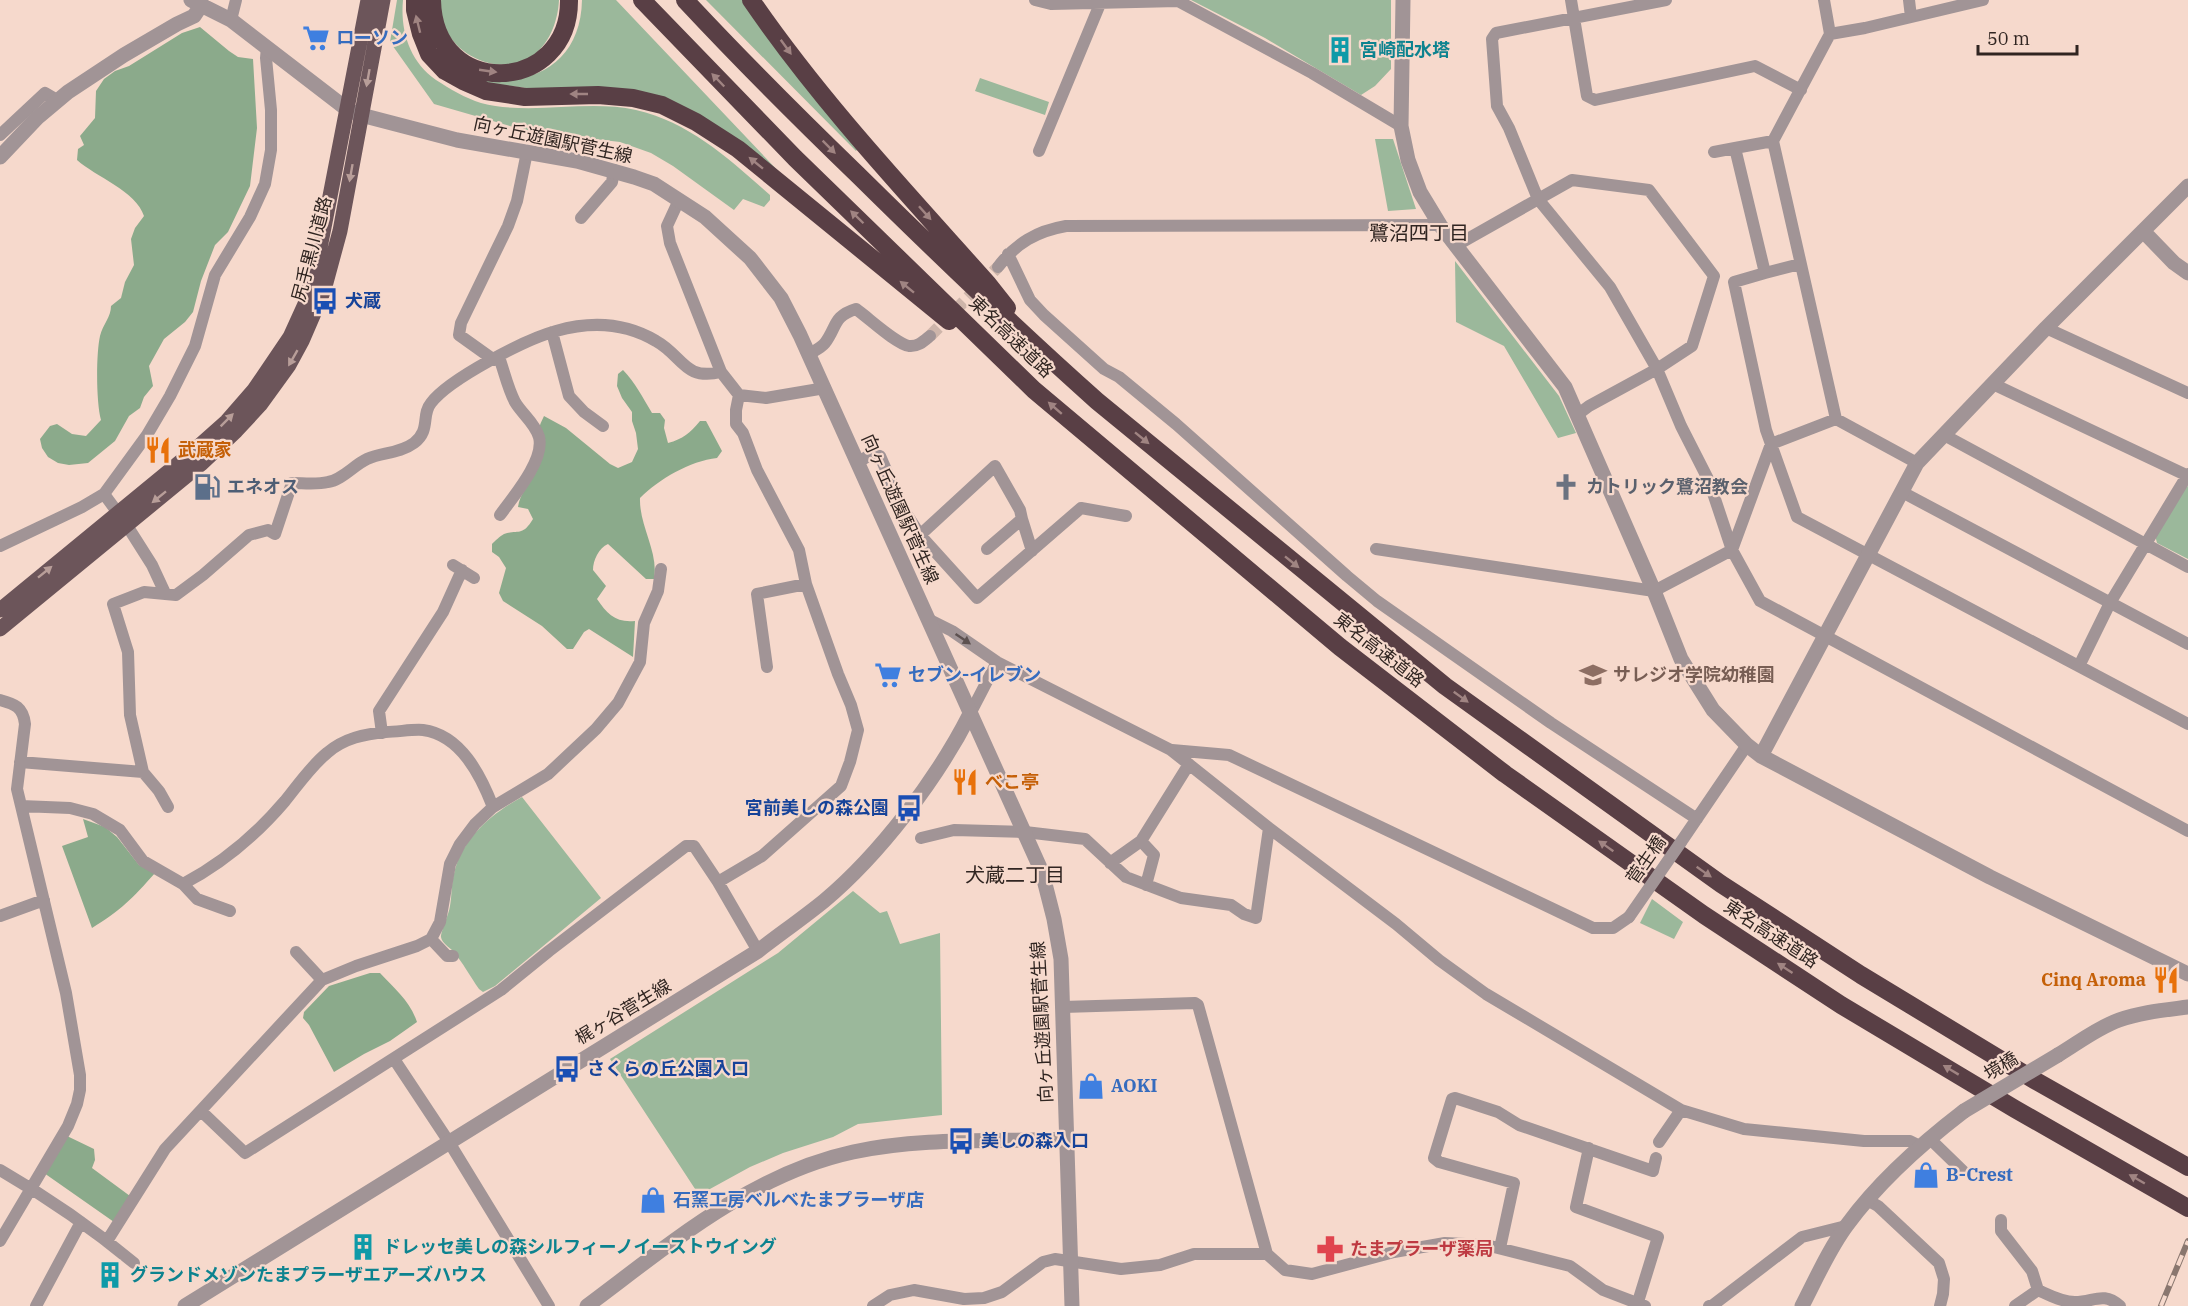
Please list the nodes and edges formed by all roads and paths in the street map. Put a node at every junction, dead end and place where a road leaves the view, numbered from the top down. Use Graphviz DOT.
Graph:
graph roads {
  1 [pos="236,0"];
  2 [pos="368,0"];
  3 [pos="383,0"];
  4 [pos="415,0"];
  5 [pos="432,0"];
  6 [pos="569,0"];
  7 [pos="642,0"];
  8 [pos="685,0"];
  9 [pos="751,0"];
  10 [pos="1035,0"];
  11 [pos="1402,0"];
  12 [pos="1571,0"];
  13 [pos="1666,0"];
  14 [pos="1824,0"];
  15 [pos="1909,0"];
  16 [pos="1983,0"];
  17 [pos="197,2"];
  18 [pos="1100,4"];
  19 [pos="1911,17"];
  20 [pos="1574,18"];
  21 [pos="231,20"];
  22 [pos="1830,34"];
  23 [pos="267,47"];
  24 [pos="1801,90"];
  25 [pos="57,100"];
  26 [pos="355,112"];
  27 [pos="1401,126"];
  28 [pos="0,135"];
  29 [pos="1773,141"];
  30 [pos="1735,148"];
  31 [pos="1039,151"];
  32 [pos="527,152"];
  33 [pos="1714,152"];
  34 [pos="0,157"];
  35 [pos="614,170"];
  36 [pos="2188,186"];
  37 [pos="1538,199"];
  38 [pos="679,200"];
  39 [pos="581,218"];
  40 [pos="1440,225"];
  41 [pos="2143,231"];
  42 [pos="1457,245"];
  43 [pos="1008,254"];
  44 [pos="1800,264"];
  45 [pos="998,267"];
  46 [pos="1765,273"];
  47 [pos="2188,273"];
  48 [pos="2046,328"];
  49 [pos="552,332"];
  50 [pos="930,336"];
  51 [pos="1042,353"];
  52 [pos="808,354"];
  53 [pos="496,358"];
  54 [pos="1658,369"];
  55 [pos="721,372"];
  56 [pos="1993,384"];
  57 [pos="825,388"];
  58 [pos="1034,390"];
  59 [pos="2188,393"];
  60 [pos="739,395"];
  61 [pos="1577,415"];
  62 [pos="1836,419"];
  63 [pos="603,426"];
  64 [pos="1944,435"];
  65 [pos="1771,444"];
  66 [pos="858,462"];
  67 [pos="1917,464"];
  68 [pos="2188,475"];
  69 [pos="1902,492"];
  70 [pos="104,494"];
  71 [pos="500,515"];
  72 [pos="1126,516"];
  73 [pos="122,518"];
  74 [pos="1022,519"];
  75 [pos="920,535"];
  76 [pos="2144,544"];
  77 [pos="0,546"];
  78 [pos="987,549"];
  79 [pos="1376,549"];
  80 [pos="1732,550"];
  81 [pos="1032,551"];
  82 [pos="1868,554"];
  83 [pos="2188,567"];
  84 [pos="662,569"];
  85 [pos="474,578"];
  86 [pos="806,584"];
  87 [pos="1654,591"];
  88 [pos="165,593"];
  89 [pos="2110,603"];
  90 [pos="0,610"];
  91 [pos="928,619"];
  92 [pos="0,629"];
  93 [pos="1824,636"];
  94 [pos="2188,644"];
  95 [pos="997,662"];
  96 [pos="2079,666"];
  97 [pos="767,667"];
  98 [pos="0,700"];
  99 [pos="970,714"];
  100 [pos="2188,724"];
  101 [pos="382,732"];
  102 [pos="1747,745"];
  103 [pos="1172,750"];
  104 [pos="1761,756"];
  105 [pos="21,762"];
  106 [pos="1189,764"];
  107 [pos="143,772"];
  108 [pos="21,806"];
  109 [pos="168,807"];
  110 [pos="493,807"];
  111 [pos="1696,822"];
  112 [pos="1269,828"];
  113 [pos="2188,831"];
  114 [pos="1025,832"];
  115 [pos="921,838"];
  116 [pos="1141,842"];
  117 [pos="1110,863"];
  118 [pos="718,882"];
  119 [pos="183,884"];
  120 [pos="1146,885"];
  121 [pos="44,900"];
  122 [pos="231,911"];
  123 [pos="0,916"];
  124 [pos="431,939"];
  125 [pos="758,951"];
  126 [pos="296,952"];
  127 [pos="453,956"];
  128 [pos="2188,974"];
  129 [pos="322,980"];
  130 [pos="1063,1007"];
  131 [pos="2188,1007"];
  132 [pos="394,1059"];
  133 [pos="1681,1110"];
  134 [pos="201,1111"];
  135 [pos="1067,1139"];
  136 [pos="449,1142"];
  137 [pos="1659,1142"];
  138 [pos="1925,1142"];
  139 [pos="1589,1148"];
  140 [pos="1656,1158"];
  141 [pos="2188,1167"];
  142 [pos="0,1170"];
  143 [pos="1963,1171"];
  144 [pos="30,1187"];
  145 [pos="1867,1200"];
  146 [pos="2188,1208"];
  147 [pos="2001,1220"];
  148 [pos="81,1222"];
  149 [pos="1845,1226"];
  150 [pos="107,1240"];
  151 [pos="0,1241"];
  152 [pos="1500,1248"];
  153 [pos="1268,1254"];
  154 [pos="1071,1261"];
  155 [pos="134,1263"];
  156 [pos="2038,1290"];
  157 [pos="1641,1305"];
  158 [pos="36,1306"];
  159 [pos="185,1306"];
  160 [pos="549,1306"];
  161 [pos="587,1306"];
  162 [pos="873,1306"];
  163 [pos="1072,1306"];
  164 [pos="1709,1306"];
  165 [pos="1802,1306"];
  166 [pos="1940,1306"];
  167 [pos="2015,1306"];
  168 [pos="2120,1306"];
  1 -- 21 [label="street"];
  2 -- 26 [label="main road, 尻手黒川道路"];
  3 -- 26 [label="main road, 尻手黒川道路, one-way"];
  58 -- 4 [label="highway, one-way"];
  5 -- 6 [label="highway, one-way"];
  58 -- 7 [label="highway, 東名高速道路, one-way"];
  8 -- 51 [label="highway, 東名高速道路, one-way"];
  9 -- 51 [label="highway, one-way"];
  10 -- 18 [label="street"];
  11 -- 27 [label="street"];
  12 -- 20 [label="street"];
  13 -- 20 [label="street"];
  14 -- 22 [label="street"];
  15 -- 19 [label="street"];
  16 -- 19 [label="street"];
  17 -- 21 [label="street"];
  17 -- 25 [label="street"];
  18 -- 27 [label="street"];
  18 -- 31 [label="street"];
  19 -- 22 [label="street"];
  20 -- 24 [label="street"];
  20 -- 37 [label="street"];
  21 -- 23 [label="street"];
  22 -- 24 [label="street"];
  23 -- 26 [label="street"];
  23 -- 70 [label="street"];
  24 -- 29 [label="street"];
  25 -- 28 [label="street"];
  25 -- 34 [label="street"];
  26 -- 32 [label="street, 向ヶ丘遊園駅菅生線"];
  26 -- 73 [label="main road, 尻手黒川道路"];
  27 -- 40 [label="street"];
  29 -- 30 [label="street"];
  29 -- 44 [label="street"];
  30 -- 33 [label="street"];
  30 -- 46 [label="street"];
  32 -- 35 [label="street, 向ヶ丘遊園駅菅生線"];
  32 -- 53 [label="street"];
  35 -- 38 [label="street, 向ヶ丘遊園駅菅生線"];
  35 -- 39 [label="street"];
  36 -- 41 [label="street"];
  37 -- 42 [label="street"];
  37 -- 54 [label="street"];
  37 -- 54 [label="street"];
  38 -- 52 [label="street, 向ヶ丘遊園駅菅生線"];
  38 -- 55 [label="street"];
  40 -- 42 [label="street"];
  40 -- 43 [label="street"];
  41 -- 47 [label="street"];
  41 -- 48 [label="street"];
  42 -- 61 [label="street"];
  43 -- 45 [label="street"];
  43 -- 111 [label="street"];
  44 -- 46 [label="street"];
  44 -- 62 [label="street"];
  46 -- 65 [label="street"];
  48 -- 56 [label="street"];
  48 -- 59 [label="street"];
  49 -- 53 [label="street"];
  49 -- 55 [label="street"];
  49 -- 63 [label="street"];
  50 -- 52 [label="street"];
  51 -- 141 [label="highway, 東名高速道路, one-way"];
  52 -- 57 [label="street, 向ヶ丘遊園駅菅生線"];
  53 -- 71 [label="street"];
  53 -- 88 [label="street"];
  54 -- 61 [label="street"];
  54 -- 80 [label="street"];
  55 -- 60 [label="street"];
  56 -- 64 [label="street"];
  56 -- 68 [label="street"];
  57 -- 60 [label="street"];
  57 -- 66 [label="street, 向ヶ丘遊園駅菅生線"];
  146 -- 58 [label="highway, 東名高速道路, one-way"];
  60 -- 86 [label="street"];
  61 -- 87 [label="street"];
  62 -- 65 [label="street"];
  62 -- 67 [label="street"];
  64 -- 67 [label="street"];
  64 -- 76 [label="street"];
  65 -- 80 [label="street"];
  65 -- 82 [label="street"];
  66 -- 75 [label="street"];
  66 -- 91 [label="street, 向ヶ丘遊園駅菅生線"];
  67 -- 69 [label="street"];
  68 -- 76 [label="street"];
  69 -- 82 [label="street"];
  69 -- 89 [label="street"];
  70 -- 73 [label="street"];
  70 -- 77 [label="street"];
  72 -- 81 [label="street"];
  73 -- 88 [label="street"];
  90 -- 73 [label="main road, 尻手黒川道路, one-way"];
  73 -- 92 [label="main road, 尻手黒川道路"];
  74 -- 75 [label="street"];
  74 -- 78 [label="street"];
  74 -- 81 [label="street"];
  75 -- 81 [label="street"];
  76 -- 83 [label="street"];
  76 -- 89 [label="street"];
  79 -- 87 [label="street"];
  80 -- 87 [label="street"];
  80 -- 93 [label="street"];
  82 -- 93 [label="street"];
  82 -- 96 [label="street"];
  84 -- 110 [label="street"];
  85 -- 101 [label="street"];
  86 -- 97 [label="street"];
  86 -- 118 [label="street"];
  87 -- 102 [label="street"];
  88 -- 107 [label="street"];
  89 -- 94 [label="street"];
  89 -- 96 [label="street"];
  91 -- 95 [label="street, one-way"];
  91 -- 99 [label="street, 向ヶ丘遊園駅菅生線"];
  93 -- 104 [label="street"];
  93 -- 113 [label="street"];
  95 -- 99 [label="street, 梶ヶ谷菅生線"];
  95 -- 103 [label="street"];
  96 -- 100 [label="street"];
  98 -- 105 [label="street"];
  99 -- 114 [label="street, 向ヶ丘遊園駅菅生線"];
  99 -- 125 [label="street, 梶ヶ谷菅生線"];
  101 -- 110 [label="street"];
  101 -- 119 [label="street"];
  102 -- 104 [label="street"];
  102 -- 111 [label="street, 菅生橋"];
  103 -- 106 [label="street"];
  103 -- 111 [label="street, 菅生橋, bridge"];
  104 -- 128 [label="street"];
  105 -- 107 [label="street"];
  105 -- 108 [label="street"];
  106 -- 112 [label="street"];
  106 -- 116 [label="street"];
  107 -- 109 [label="street"];
  108 -- 119 [label="street"];
  108 -- 121 [label="street"];
  110 -- 124 [label="street"];
  112 -- 120 [label="street"];
  112 -- 133 [label="street"];
  114 -- 115 [label="street"];
  114 -- 117 [label="street"];
  114 -- 130 [label="street, 向ヶ丘遊園駅菅生線"];
  116 -- 117 [label="street"];
  116 -- 120 [label="street"];
  117 -- 120 [label="street"];
  118 -- 125 [label="street"];
  118 -- 132 [label="street"];
  119 -- 122 [label="street"];
  121 -- 123 [label="street"];
  121 -- 144 [label="street"];
  124 -- 127 [label="street"];
  124 -- 129 [label="street"];
  125 -- 136 [label="street, 梶ヶ谷菅生線"];
  126 -- 129 [label="street"];
  129 -- 134 [label="street"];
  130 -- 135 [label="street, 向ヶ丘遊園駅菅生線"];
  130 -- 153 [label="street"];
  131 -- 138 [label="street, 境橋, bridge"];
  132 -- 134 [label="street"];
  132 -- 136 [label="street"];
  133 -- 137 [label="street"];
  133 -- 138 [label="street"];
  134 -- 150 [label="street"];
  135 -- 154 [label="street, 向ヶ丘遊園駅菅生線"];
  135 -- 161 [label="street"];
  136 -- 159 [label="street, 梶ヶ谷菅生線"];
  136 -- 160 [label="street"];
  138 -- 143 [label="street"];
  138 -- 145 [label="street, 境橋"];
  139 -- 140 [label="street"];
  139 -- 152 [label="street"];
  139 -- 157 [label="street"];
  142 -- 144 [label="street"];
  144 -- 148 [label="street"];
  144 -- 151 [label="street"];
  145 -- 149 [label="street, 境橋"];
  145 -- 166 [label="street"];
  147 -- 156 [label="street"];
  148 -- 150 [label="street"];
  148 -- 158 [label="street"];
  149 -- 164 [label="street"];
  149 -- 165 [label="street, 境橋"];
  150 -- 155 [label="street"];
  152 -- 153 [label="street"];
  152 -- 157 [label="street"];
  153 -- 154 [label="street"];
  154 -- 162 [label="street"];
  154 -- 163 [label="street, 向ヶ丘遊園駅菅生線"];
  156 -- 167 [label="street"];
  156 -- 168 [label="street"];
}
